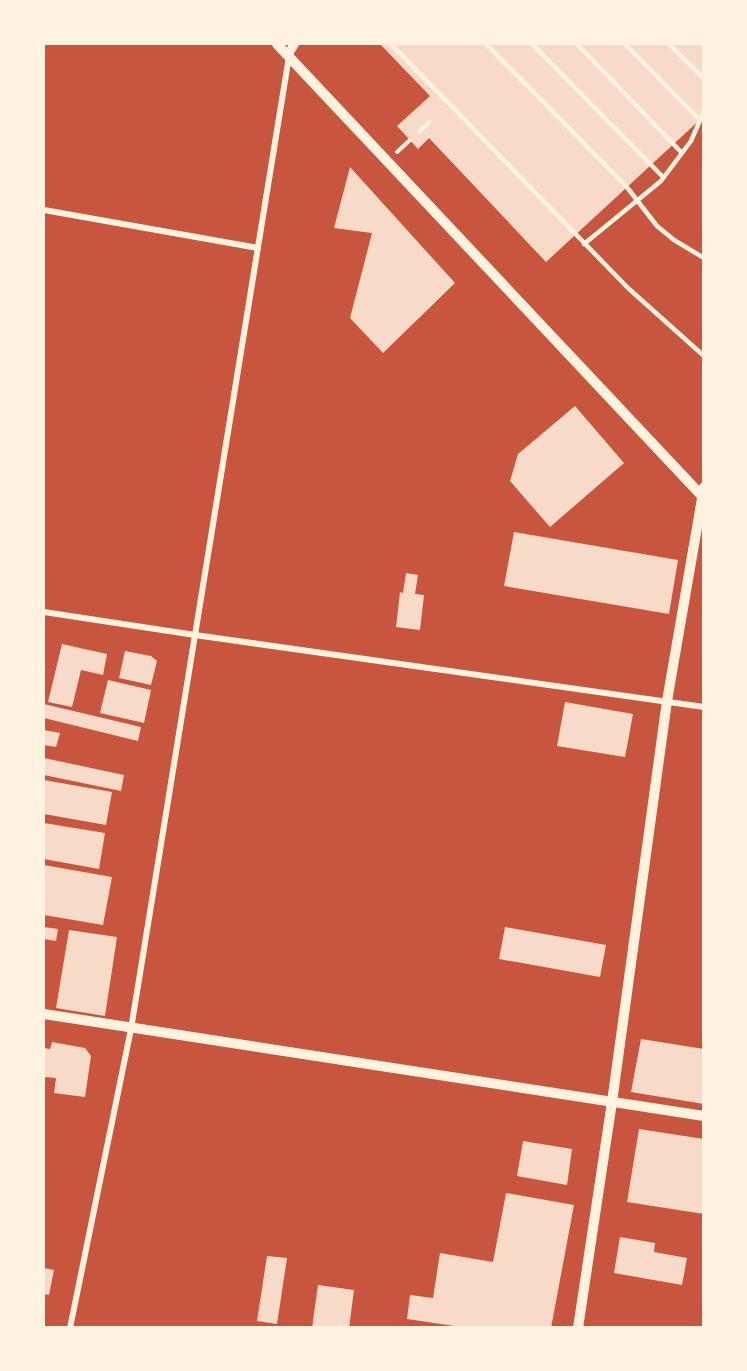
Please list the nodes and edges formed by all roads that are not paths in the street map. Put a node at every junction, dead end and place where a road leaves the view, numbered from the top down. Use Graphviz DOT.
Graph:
graph roads {
  1 [pos="278,44"];
  2 [pos="291,44"];
  3 [pos="297,44"];
  4 [pos="391,44"];
  5 [pos="486,44"];
  6 [pos="532,44"];
  7 [pos="577,44"];
  8 [pos="625,44"];
  9 [pos="669,44"];
  10 [pos="290,56"];
  11 [pos="704,79"];
  12 [pos="704,111"];
  13 [pos="700,120"];
  14 [pos="682,153"];
  15 [pos="663,177"];
  16 [pos="638,201"];
  17 [pos="44,210"];
  18 [pos="584,244"];
  19 [pos="258,248"];
  20 [pos="704,258"];
  21 [pos="704,356"];
  22 [pos="703,491"];
  23 [pos="44,612"];
  24 [pos="195,635"];
  25 [pos="667,701"];
  26 [pos="704,707"];
  27 [pos="44,1014"];
  28 [pos="131,1029"];
  29 [pos="612,1102"];
  30 [pos="704,1116"];
  31 [pos="70,1328"];
  32 [pos="578,1328"];
  1 -- 10 [label="street"];
  2 -- 10 [label="street"];
  3 -- 10 [label="lane"];
  4 -- 18 [label="lane"];
  5 -- 16 [label="lane"];
  6 -- 15 [label="lane"];
  7 -- 14 [label="lane"];
  8 -- 13 [label="lane"];
  9 -- 11 [label="lane"];
  10 -- 19 [label="street"];
  10 -- 22 [label="street"];
  12 -- 13 [label="lane"];
  13 -- 14 [label="lane"];
  14 -- 15 [label="lane"];
  15 -- 16 [label="lane"];
  16 -- 18 [label="lane"];
  16 -- 20 [label="lane"];
  17 -- 19 [label="street"];
  18 -- 21 [label="lane"];
  19 -- 24 [label="street"];
  22 -- 25 [label="street"];
  23 -- 24 [label="street"];
  24 -- 25 [label="street"];
  24 -- 28 [label="street"];
  25 -- 26 [label="street"];
  25 -- 29 [label="street"];
  27 -- 28 [label="street"];
  28 -- 29 [label="street"];
  28 -- 31 [label="street"];
  29 -- 30 [label="street"];
  29 -- 32 [label="street"];
}
